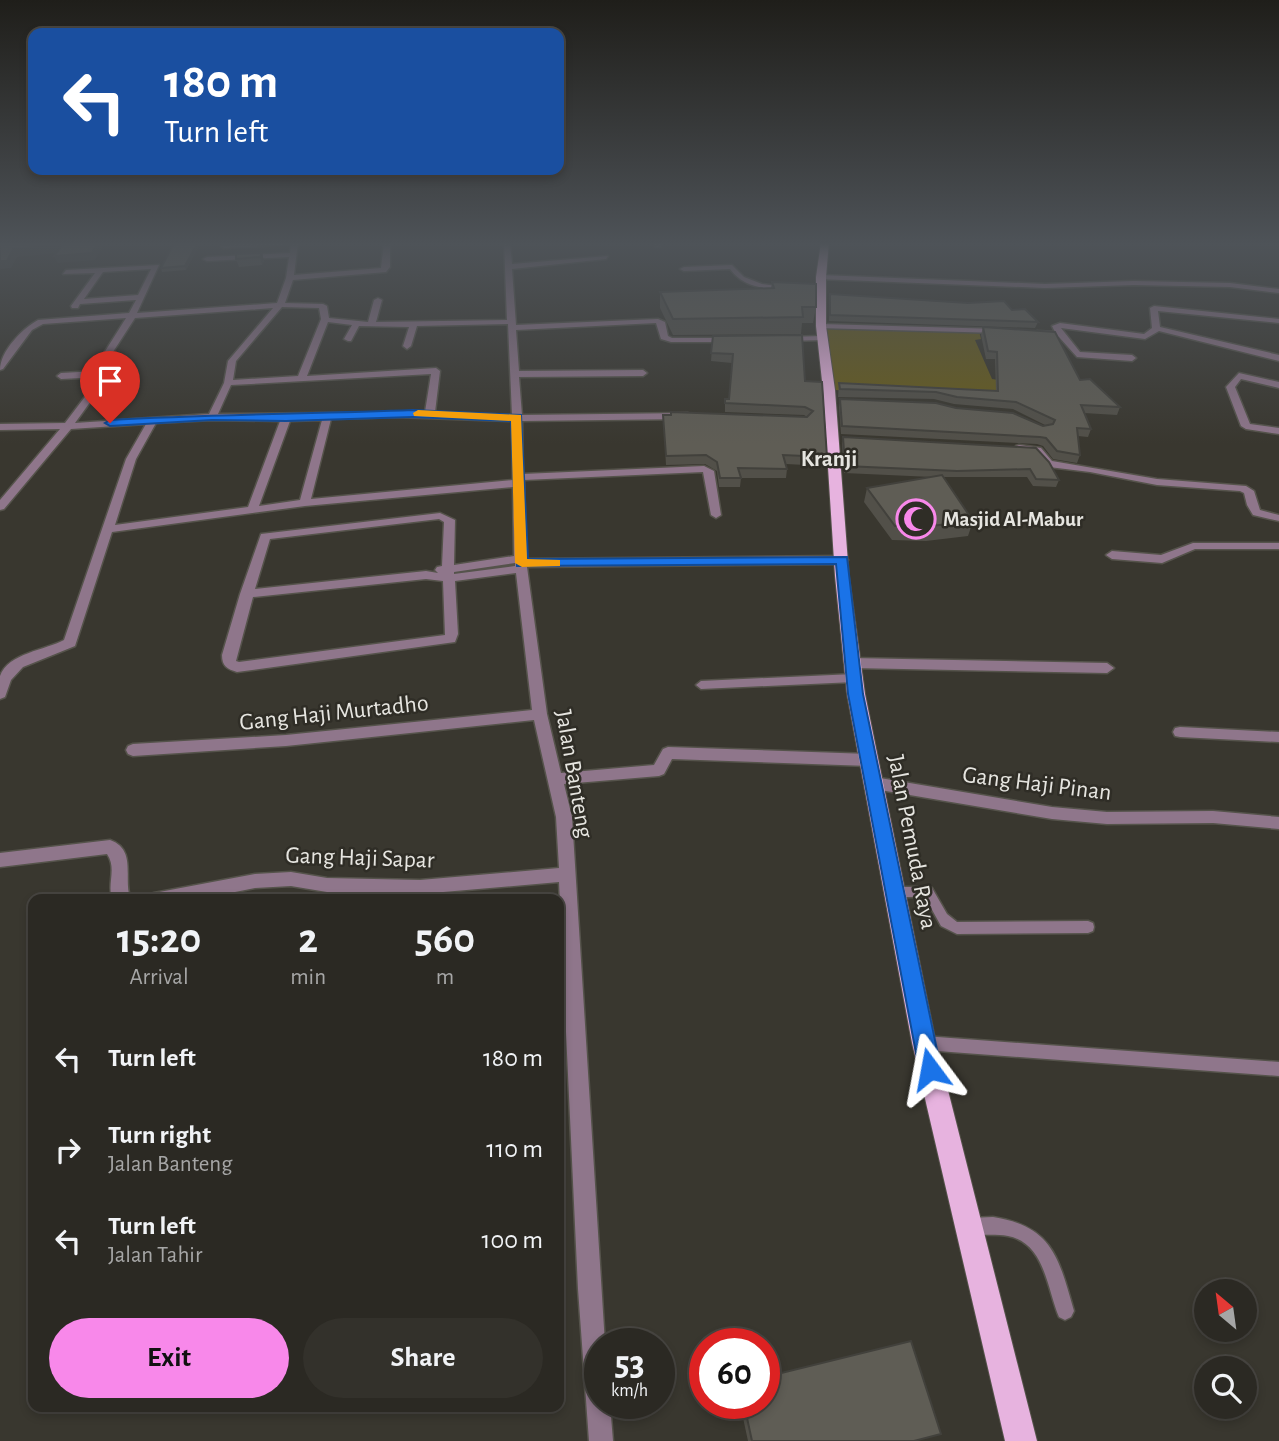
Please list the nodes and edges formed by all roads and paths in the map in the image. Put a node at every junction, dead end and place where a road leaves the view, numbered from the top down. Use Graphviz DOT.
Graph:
graph roads {
  1 [pos="73,309"];
  2 [pos="135,309"];
  3 [pos="227,309"];
  4 [pos="276,309"];
  5 [pos="323,309"];
  6 [pos="375,309"];
  7 [pos="511,309"];
  8 [pos="820,309"];
  9 [pos="1154,309"];
  10 [pos="1166,309"];
  11 [pos="131,317"];
  12 [pos="325,319"];
  13 [pos="65,320"];
  14 [pos="1279,321"];
  15 [pos="357,323"];
  16 [pos="371,325"];
  17 [pos="413,325"];
  18 [pos="512,325"];
  19 [pos="1156,328"];
  20 [pos="1006,331"];
  21 [pos="822,332"];
  22 [pos="1033,333"];
  23 [pos="1061,335"];
  24 [pos="348,339"];
  25 [pos="768,339"];
  26 [pos="742,340"];
  27 [pos="408,346"];
  28 [pos="108,353"];
  29 [pos="1132,358"];
  30 [pos="1279,358"];
  31 [pos="2,363"];
  32 [pos="643,373"];
  33 [pos="514,374"];
  34 [pos="61,376"];
  35 [pos="302,377"];
  36 [pos="228,383"];
  37 [pos="1279,385"];
  38 [pos="430,413"];
  39 [pos="212,417"];
  40 [pos="327,417"];
  41 [pos="703,417"];
  42 [pos="286,418"];
  43 [pos="517,418"];
  44 [pos="153,420"];
  45 [pos="68,426"];
  46 [pos="0,427"];
  47 [pos="1279,432"];
  48 [pos="1007,447"];
  49 [pos="519,480"];
  50 [pos="305,503"];
  51 [pos="0,507"];
  52 [pos="253,509"];
  53 [pos="716,515"];
  54 [pos="1279,518"];
  55 [pos="108,529"];
  56 [pos="1279,546"];
  57 [pos="1112,555"];
  58 [pos="842,560"];
  59 [pos="521,564"];
  60 [pos="449,572"];
  61 [pos="246,594"];
  62 [pos="1107,668"];
  63 [pos="853,671"];
  64 [pos="701,685"];
  65 [pos="0,694"];
  66 [pos="540,714"];
  67 [pos="1180,732"];
  68 [pos="1279,737"];
  69 [pos="133,750"];
  70 [pos="869,760"];
  71 [pos="555,779"];
  72 [pos="874,783"];
  73 [pos="1279,823"];
  74 [pos="0,860"];
  75 [pos="566,874"];
  76 [pos="894,892"];
  77 [pos="119,894"];
  78 [pos="186,894"];
  79 [pos="1088,927"];
  80 [pos="924,1043"];
  81 [pos="1279,1069"];
  82 [pos="967,1226"];
  83 [pos="1065,1311"];
  84 [pos="601,1441"];
  85 [pos="1021,1441"];
  1 -- 13 [label="street"];
  2 -- 11 [label="street"];
  3 -- 11 [label="street"];
  4 -- 36 [label="street"];
  5 -- 12 [label="street"];
  6 -- 16 [label="street"];
  7 -- 18 [label="street, Jalan Banteng"];
  8 -- 21 [label="main road, Jalan Pemuda Raya"];
  9 -- 19 [label="street"];
  10 -- 14 [label="street"];
  11 -- 13 [label="street"];
  11 -- 28 [label="street"];
  12 -- 15 [label="street"];
  12 -- 35 [label="street"];
  13 -- 31 [label="street"];
  15 -- 16 [label="street"];
  15 -- 24 [label="street"];
  16 -- 17 [label="street"];
  17 -- 18 [label="street"];
  17 -- 27 [label="street"];
  18 -- 26 [label="street"];
  18 -- 33 [label="street, Jalan Banteng"];
  19 -- 23 [label="street"];
  19 -- 30 [label="street"];
  20 -- 21 [label="street"];
  21 -- 25 [label="street"];
  21 -- 58 [label="main road, Jalan Pemuda Raya"];
  22 -- 23 [label="street"];
  23 -- 29 [label="street"];
  32 -- 33 [label="street"];
  33 -- 43 [label="street, Jalan Banteng"];
  34 -- 45 [label="street"];
  35 -- 36 [label="street"];
  35 -- 38 [label="street"];
  36 -- 39 [label="street"];
  37 -- 47 [label="street"];
  38 -- 40 [label="street"];
  38 -- 43 [label="street"];
  39 -- 42 [label="street"];
  39 -- 44 [label="street"];
  40 -- 42 [label="street"];
  40 -- 50 [label="street"];
  41 -- 43 [label="street"];
  42 -- 52 [label="street"];
  43 -- 49 [label="street, Jalan Banteng"];
  44 -- 45 [label="street"];
  44 -- 55 [label="street"];
  45 -- 46 [label="street"];
  45 -- 51 [label="street"];
  48 -- 54 [label="street"];
  49 -- 50 [label="street"];
  49 -- 53 [label="street"];
  49 -- 59 [label="street, Jalan Banteng"];
  50 -- 52 [label="street"];
  52 -- 55 [label="street"];
  55 -- 65 [label="street"];
  56 -- 57 [label="street"];
  58 -- 59 [label="street"];
  58 -- 63 [label="main road, Jalan Pemuda Raya"];
  59 -- 60 [label="street"];
  59 -- 66 [label="street, Jalan Banteng"];
  60 -- 61 [label="street"];
  60 -- 61 [label="street"];
  60 -- 61 [label="street"];
  62 -- 63 [label="street"];
  63 -- 64 [label="lane"];
  63 -- 70 [label="main road, Jalan Pemuda Raya"];
  66 -- 69 [label="street, Gang Haji Murtadho"];
  66 -- 71 [label="street, Jalan Banteng"];
  67 -- 68 [label="street"];
  70 -- 71 [label="street"];
  70 -- 72 [label="main road, Jalan Pemuda Raya"];
  71 -- 75 [label="street, Jalan Banteng"];
  72 -- 73 [label="street, Gang Haji Pinan"];
  72 -- 76 [label="main road, Jalan Pemuda Raya"];
  74 -- 77 [label="street"];
  75 -- 78 [label="street, Gang Haji Sapar"];
  75 -- 84 [label="street, Jalan Banteng"];
  76 -- 79 [label="lane"];
  76 -- 80 [label="main road, Jalan Pemuda Raya"];
  80 -- 81 [label="lane"];
  80 -- 82 [label="main road, Jalan Pemuda Raya"];
  82 -- 83 [label="lane"];
  82 -- 85 [label="main road, Jalan Pemuda Raya"];
}
